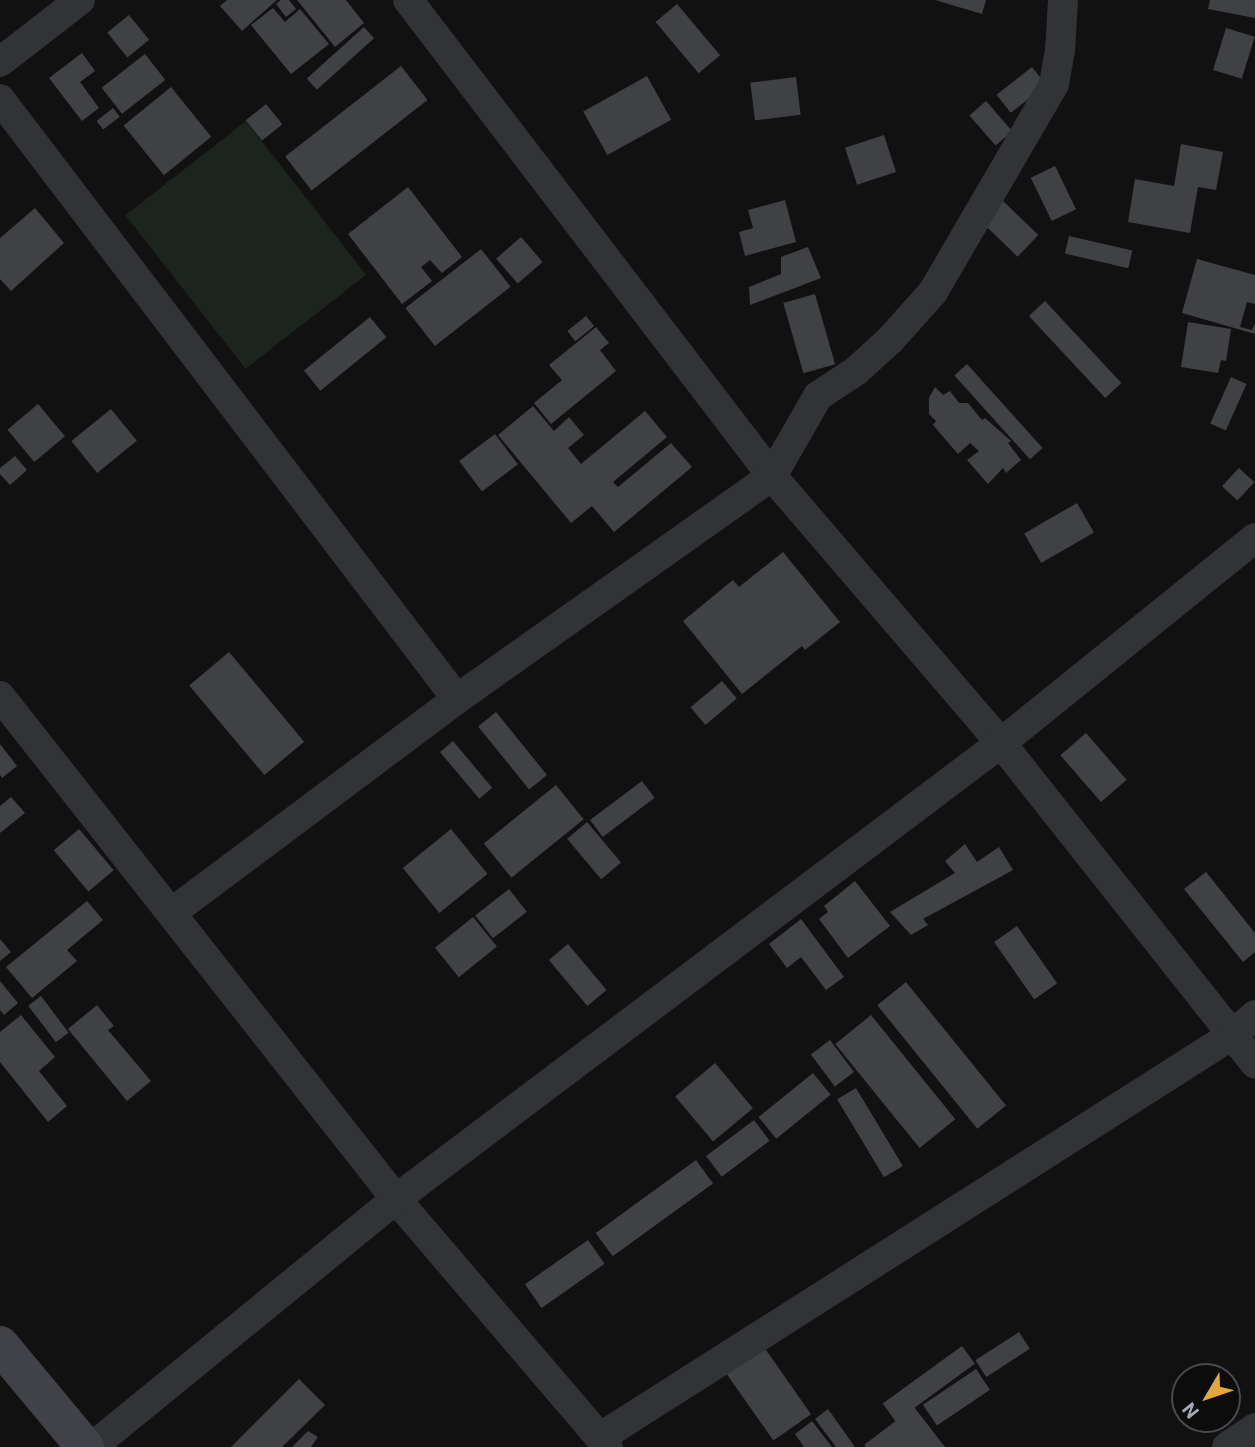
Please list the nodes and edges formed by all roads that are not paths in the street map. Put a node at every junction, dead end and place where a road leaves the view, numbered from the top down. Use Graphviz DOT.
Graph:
graph roads {
  1 [pos="80,0"];
  2 [pos="408,0"];
  3 [pos="1063,0"];
  4 [pos="0,62"];
  5 [pos="0,99"];
  6 [pos="772,476"];
  7 [pos="1255,538"];
  8 [pos="0,696"];
  9 [pos="457,699"];
  10 [pos="1001,743"];
  11 [pos="171,913"];
  12 [pos="1255,1015"];
  13 [pos="1232,1035"];
  14 [pos="1255,1064"];
  15 [pos="396,1199"];
  16 [pos="0,1345"];
  17 [pos="1255,1428"];
  18 [pos="605,1442"];
  19 [pos="85,1447"];
  20 [pos="92,1447"];
  21 [pos="1227,1447"];
  1 -- 4 [label="street"];
  2 -- 6 [label="street"];
  3 -- 6 [label="street"];
  5 -- 9 [label="street"];
  6 -- 9 [label="street"];
  6 -- 10 [label="street"];
  7 -- 10 [label="street"];
  8 -- 11 [label="street"];
  9 -- 11 [label="street"];
  10 -- 13 [label="street"];
  10 -- 15 [label="street"];
  11 -- 15 [label="street"];
  12 -- 13 [label="street"];
  13 -- 14 [label="street"];
  13 -- 18 [label="street"];
  15 -- 18 [label="street"];
  15 -- 20 [label="street"];
  16 -- 19 [label="street"];
  17 -- 21 [label="street"];
}
